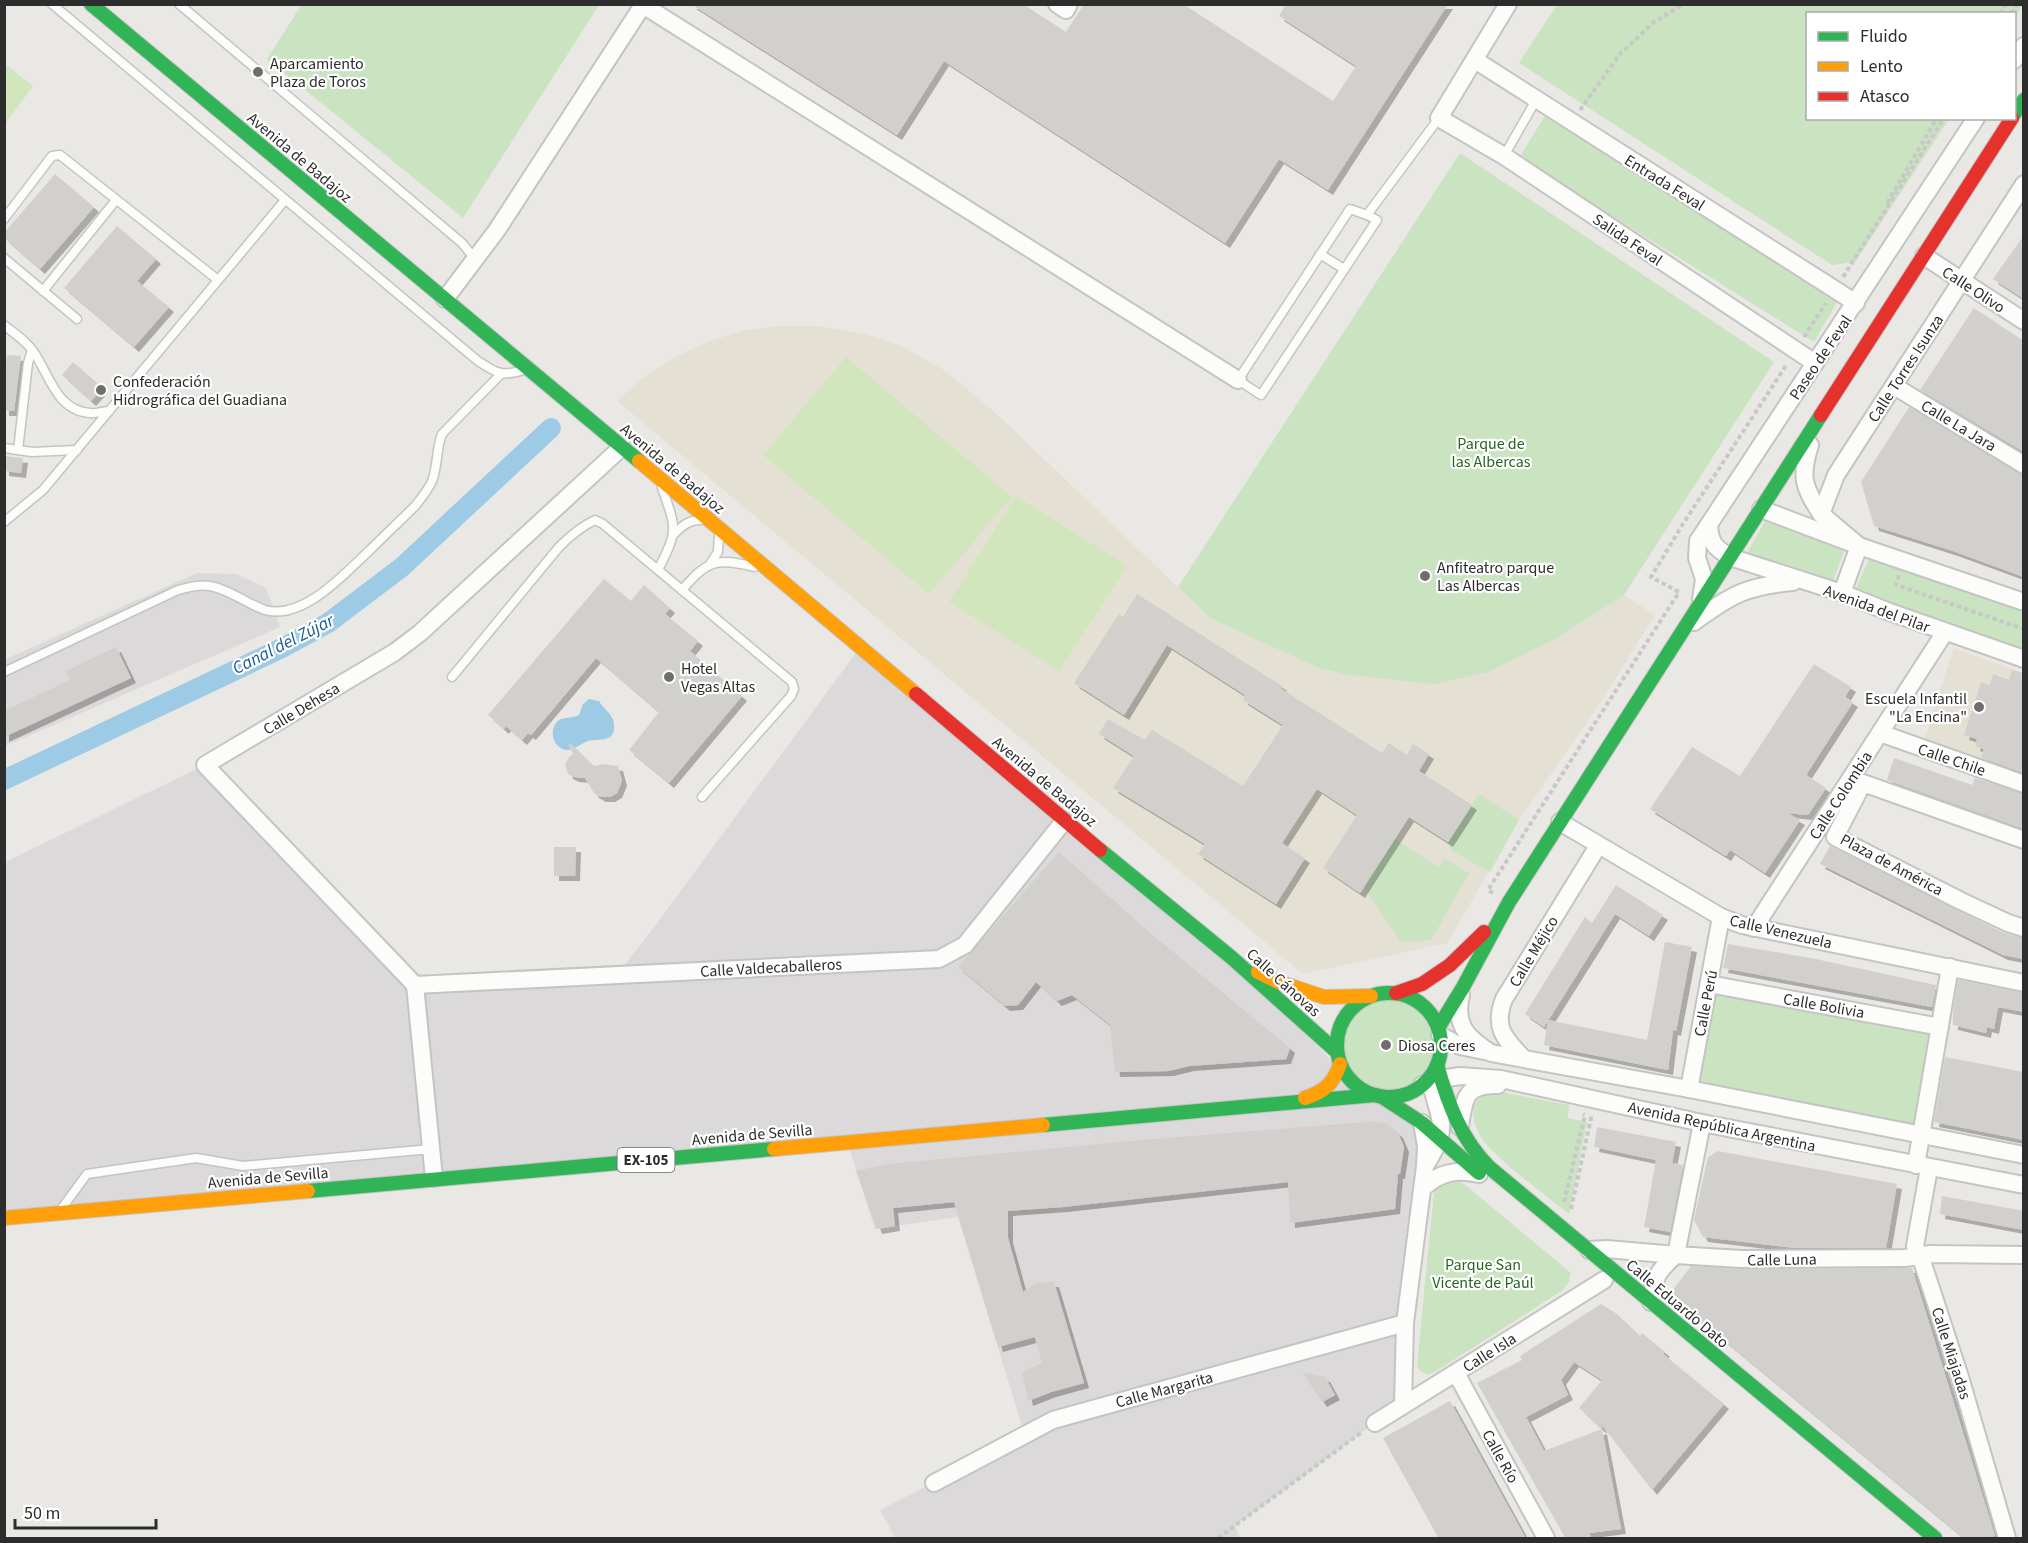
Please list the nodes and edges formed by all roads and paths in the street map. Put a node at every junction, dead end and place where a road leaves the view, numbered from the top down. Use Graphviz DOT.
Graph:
graph roads {
  1 [pos="52,4"];
  2 [pos="91,4"];
  3 [pos="179,4"];
  4 [pos="1057,4"];
  5 [pos="1069,4"];
  6 [pos="1508,4"];
  7 [pos="1684,4"];
  8 [pos="1475,60"];
  9 [pos="1536,100"];
  10 [pos="1439,118"];
  11 [pos="1936,120"];
  12 [pos="1943,120"];
  13 [pos="1975,120"];
  14 [pos="2011,120"];
  15 [pos="1570,122"];
  16 [pos="1504,156"];
  17 [pos="2024,184"];
  18 [pos="116,200"];
  19 [pos="285,200"];
  20 [pos="1367,216"];
  21 [pos="4,219"];
  22 [pos="1320,254"];
  23 [pos="1924,256"];
  24 [pos="4,258"];
  25 [pos="475,259"];
  26 [pos="1344,269"];
  27 [pos="218,280"];
  28 [pos="1961,281"];
  29 [pos="1835,289"];
  30 [pos="43,291"];
  31 [pos="445,299"];
  32 [pos="1856,303"];
  33 [pos="77,319"];
  34 [pos="2024,321"];
  35 [pos="4,325"];
  36 [pos="32,350"];
  37 [pos="1796,350"];
  38 [pos="1815,363"];
  39 [pos="528,368"];
  40 [pos="501,374"];
  41 [pos="1238,380"];
  42 [pos="1894,386"];
  43 [pos="109,411"];
  44 [pos="1818,423"];
  45 [pos="622,447"];
  46 [pos="4,448"];
  47 [pos="18,450"];
  48 [pos="77,450"];
  49 [pos="2024,465"];
  50 [pos="658,476"];
  51 [pos="1761,509"];
  52 [pos="1821,514"];
  53 [pos="4,522"];
  54 [pos="715,524"];
  55 [pos="1709,525"];
  56 [pos="674,534"];
  57 [pos="1859,546"];
  58 [pos="1730,557"];
  59 [pos="1904,560"];
  60 [pos="710,564"];
  61 [pos="658,570"];
  62 [pos="773,572"];
  63 [pos="1802,582"];
  64 [pos="682,590"];
  65 [pos="1842,593"];
  66 [pos="2024,602"];
  67 [pos="1701,603"];
  68 [pos="1685,628"];
  69 [pos="2024,629"];
  70 [pos="1946,632"];
  71 [pos="2024,659"];
  72 [pos="4,672"];
  73 [pos="452,677"];
  74 [pos="1880,733"];
  75 [pos="2024,784"];
  76 [pos="702,797"];
  77 [pos="1064,821"];
  78 [pos="1560,822"];
  79 [pos="2024,840"];
  80 [pos="1598,846"];
  81 [pos="1506,908"];
  82 [pos="1721,917"];
  83 [pos="1754,928"];
  84 [pos="2024,928"];
  85 [pos="1232,958"];
  86 [pos="1950,967"];
  87 [pos="2024,983"];
  88 [pos="1708,984"];
  89 [pos="415,985"];
  90 [pos="1462,989"];
  91 [pos="1396,993"];
  92 [pos="1371,996"];
  93 [pos="1940,1027"];
  94 [pos="1439,1032"];
  95 [pos="1491,1053"];
  96 [pos="1338,1058"];
  97 [pos="1523,1058"];
  98 [pos="1432,1078"];
  99 [pos="1530,1086"];
  100 [pos="1689,1089"];
  101 [pos="1379,1096"];
  102 [pos="1588,1098"];
  103 [pos="1287,1102"];
  104 [pos="1422,1123"];
  105 [pos="1702,1123"];
  106 [pos="1460,1128"];
  107 [pos="1922,1135"];
  108 [pos="1440,1139"];
  109 [pos="431,1149"];
  110 [pos="2024,1155"];
  111 [pos="1425,1166"];
  112 [pos="1922,1166"];
  113 [pos="1480,1174"];
  114 [pos="434,1178"];
  115 [pos="2024,1185"];
  116 [pos="1423,1188"];
  117 [pos="1564,1204"];
  118 [pos="58,1213"];
  119 [pos="4,1218"];
  120 [pos="1567,1230"];
  121 [pos="1589,1250"];
  122 [pos="1676,1255"];
  123 [pos="1918,1255"];
  124 [pos="2024,1255"];
  125 [pos="1604,1280"];
  126 [pos="1651,1302"];
  127 [pos="1405,1323"];
  128 [pos="1456,1373"];
  129 [pos="1403,1405"];
  130 [pos="1375,1423"];
  131 [pos="934,1483"];
  132 [pos="1905,1531"];
  133 [pos="1218,1539"];
  134 [pos="1546,1539"];
  135 [pos="1935,1539"];
  136 [pos="2007,1539"];
  1 -- 19 [label="lane"];
  2 -- 31 [label="main road, Avenida de Badajoz"];
  3 -- 25 [label="lane"];
  4 -- 5 [label="street"];
  6 -- 8 [label="street"];
  7 -- 15 [label="path"];
  8 -- 9 [label="street, Entrada Feval"];
  8 -- 10 [label="street"];
  9 -- 15 [label="street, Entrada Feval"];
  9 -- 16 [label="lane"];
  10 -- 16 [label="street, Salida Feval"];
  10 -- 20 [label="lane"];
  11 -- 29 [label="path"];
  12 -- 29 [label="path"];
  13 -- 32 [label="street, Paseo de Feval"];
  14 -- 23 [label="main road"];
  15 -- 29 [label="street, Entrada Feval"];
  16 -- 37 [label="street, Salida Feval"];
  17 -- 28 [label="street, Calle Torres Isunza"];
  18 -- 21 [label="lane"];
  18 -- 27 [label="lane"];
  18 -- 30 [label="lane"];
  19 -- 27 [label="lane"];
  19 -- 40 [label="lane"];
  20 -- 22 [label="lane"];
  20 -- 26 [label="lane"];
  22 -- 26 [label="lane"];
  22 -- 41 [label="lane"];
  23 -- 28 [label="street, Calle Olivo"];
  23 -- 44 [label="main road"];
  24 -- 30 [label="lane"];
  25 -- 31 [label="street"];
  25 -- 41 [label="street"];
  26 -- 41 [label="lane"];
  27 -- 43 [label="lane"];
  28 -- 34 [label="street, Calle Olivo"];
  28 -- 42 [label="street, Calle Torres Isunza"];
  29 -- 32 [label="street, Entrada Feval"];
  29 -- 37 [label="path"];
  30 -- 33 [label="lane"];
  31 -- 39 [label="main road, Avenida de Badajoz"];
  32 -- 38 [label="street, Paseo de Feval"];
  35 -- 36 [label="lane"];
  36 -- 43 [label="lane"];
  36 -- 47 [label="lane"];
  37 -- 38 [label="street, Salida Feval"];
  37 -- 81 [label="path"];
  38 -- 55 [label="street, Paseo de Feval"];
  39 -- 40 [label="lane"];
  39 -- 45 [label="main road, Avenida de Badajoz"];
  40 -- 72 [label="lane"];
  42 -- 49 [label="street, Calle La Jara"];
  42 -- 52 [label="street, Calle Torres Isunza"];
  43 -- 48 [label="lane"];
  44 -- 51 [label="main road"];
  44 -- 52 [label="street"];
  45 -- 50 [label="main road, Avenida de Badajoz"];
  45 -- 89 [label="street, Calle Dehesa"];
  46 -- 47 [label="lane"];
  47 -- 48 [label="lane"];
  48 -- 53 [label="lane"];
  50 -- 54 [label="main road, Avenida de Badajoz"];
  50 -- 56 [label="lane"];
  51 -- 57 [label="street"];
  51 -- 58 [label="main road"];
  52 -- 57 [label="street"];
  54 -- 56 [label="lane"];
  54 -- 60 [label="lane"];
  54 -- 62 [label="main road, Avenida de Badajoz"];
  55 -- 58 [label="street"];
  55 -- 67 [label="street, Paseo de Feval"];
  56 -- 61 [label="lane"];
  57 -- 59 [label="street"];
  57 -- 65 [label="street"];
  58 -- 63 [label="street, Avenida del Pilar"];
  58 -- 67 [label="main road"];
  59 -- 66 [label="street"];
  59 -- 69 [label="path"];
  60 -- 62 [label="lane"];
  60 -- 64 [label="lane"];
  61 -- 64 [label="lane"];
  61 -- 73 [label="lane"];
  62 -- 77 [label="main road, Avenida de Badajoz"];
  63 -- 65 [label="street, Avenida del Pilar"];
  63 -- 68 [label="street"];
  64 -- 76 [label="lane"];
  65 -- 70 [label="street, Avenida del Pilar"];
  67 -- 68 [label="main road"];
  68 -- 78 [label="main road"];
  70 -- 71 [label="street, Avenida del Pilar"];
  70 -- 74 [label="street, Calle Colombia"];
  74 -- 75 [label="street, Calle Chile"];
  74 -- 83 [label="street, Calle Colombia"];
  77 -- 85 [label="main road, Avenida de Badajoz"];
  77 -- 89 [label="street, Calle Valdecaballeros"];
  78 -- 80 [label="street, Calle Venezuela"];
  78 -- 81 [label="main road"];
  79 -- 84 [label="street, Plaza de América"];
  80 -- 82 [label="street, Calle Venezuela"];
  80 -- 97 [label="street, Calle Méjico"];
  81 -- 90 [label="main road"];
  81 -- 91 [label="main road"];
  82 -- 83 [label="street, Calle Venezuela"];
  82 -- 88 [label="street, Calle Perú"];
  83 -- 86 [label="street, Calle Venezuela"];
  85 -- 92 [label="main road, Calle Cánovas"];
  85 -- 96 [label="main road, Calle Cánovas"];
  86 -- 87 [label="street, Calle Venezuela"];
  86 -- 93 [label="street"];
  88 -- 93 [label="street, Calle Bolivia"];
  88 -- 100 [label="street, Calle Perú"];
  89 -- 109 [label="street"];
  90 -- 94 [label="main road"];
  90 -- 95 [label="street"];
  91 -- 92 [label="main road"];
  91 -- 94 [label="main road"];
  92 -- 96 [label="main road"];
  93 -- 107 [label="street"];
  94 -- 95 [label="street, Avenida República Argentina"];
  94 -- 98 [label="main road"];
  95 -- 97 [label="street, Avenida República Argentina"];
  96 -- 101 [label="main road"];
  96 -- 103 [label="main road, Avenida de Sevilla / EX-105"];
  97 -- 100 [label="street, Avenida República Argentina"];
  98 -- 99 [label="street, Avenida República Argentina"];
  98 -- 101 [label="main road"];
  98 -- 106 [label="main road, Calle Eduardo Dato"];
  98 -- 108 [label="street"];
  99 -- 102 [label="street, Avenida República Argentina"];
  99 -- 106 [label="street"];
  100 -- 107 [label="street, Avenida República Argentina"];
  101 -- 103 [label="main road, Avenida de Sevilla / EX-105"];
  101 -- 104 [label="main road, Calle Eduardo Dato"];
  102 -- 105 [label="street, Avenida República Argentina"];
  102 -- 117 [label="path"];
  102 -- 120 [label="path"];
  103 -- 114 [label="main road, Avenida de Sevilla / EX-105"];
  104 -- 108 [label="main road, Calle Eduardo Dato"];
  104 -- 111 [label="street"];
  105 -- 112 [label="street, Avenida República Argentina"];
  105 -- 122 [label="street"];
  106 -- 120 [label="main road, Calle Eduardo Dato"];
  107 -- 110 [label="street, Avenida República Argentina"];
  107 -- 112 [label="street, Calle Miajadas"];
  108 -- 111 [label="street"];
  108 -- 113 [label="main road, Calle Eduardo Dato"];
  109 -- 114 [label="street"];
  109 -- 118 [label="lane"];
  111 -- 116 [label="street"];
  112 -- 115 [label="street, Avenida República Argentina"];
  112 -- 123 [label="street, Calle Miajadas"];
  113 -- 116 [label="street"];
  113 -- 125 [label="main road, Calle Eduardo Dato"];
  114 -- 118 [label="main road, Avenida de Sevilla / EX-105"];
  116 -- 127 [label="street"];
  118 -- 119 [label="main road, Avenida de Sevilla / EX-105"];
  120 -- 121 [label="main road, Calle Eduardo Dato"];
  121 -- 122 [label="street, Calle Luna"];
  121 -- 126 [label="main road, Calle Eduardo Dato"];
  122 -- 123 [label="street, Calle Luna"];
  122 -- 126 [label="street"];
  123 -- 124 [label="street, Calle Luna"];
  123 -- 136 [label="street, Calle Miajadas"];
  125 -- 128 [label="street, Calle Isla"];
  125 -- 132 [label="main road, Calle Eduardo Dato"];
  126 -- 135 [label="main road, Calle Eduardo Dato"];
  127 -- 129 [label="street"];
  127 -- 131 [label="street, Calle Margarita"];
  128 -- 129 [label="street, Calle Isla"];
  128 -- 134 [label="street, Calle Río"];
  129 -- 130 [label="street, Calle Isla"];
  130 -- 133 [label="path"];
}
